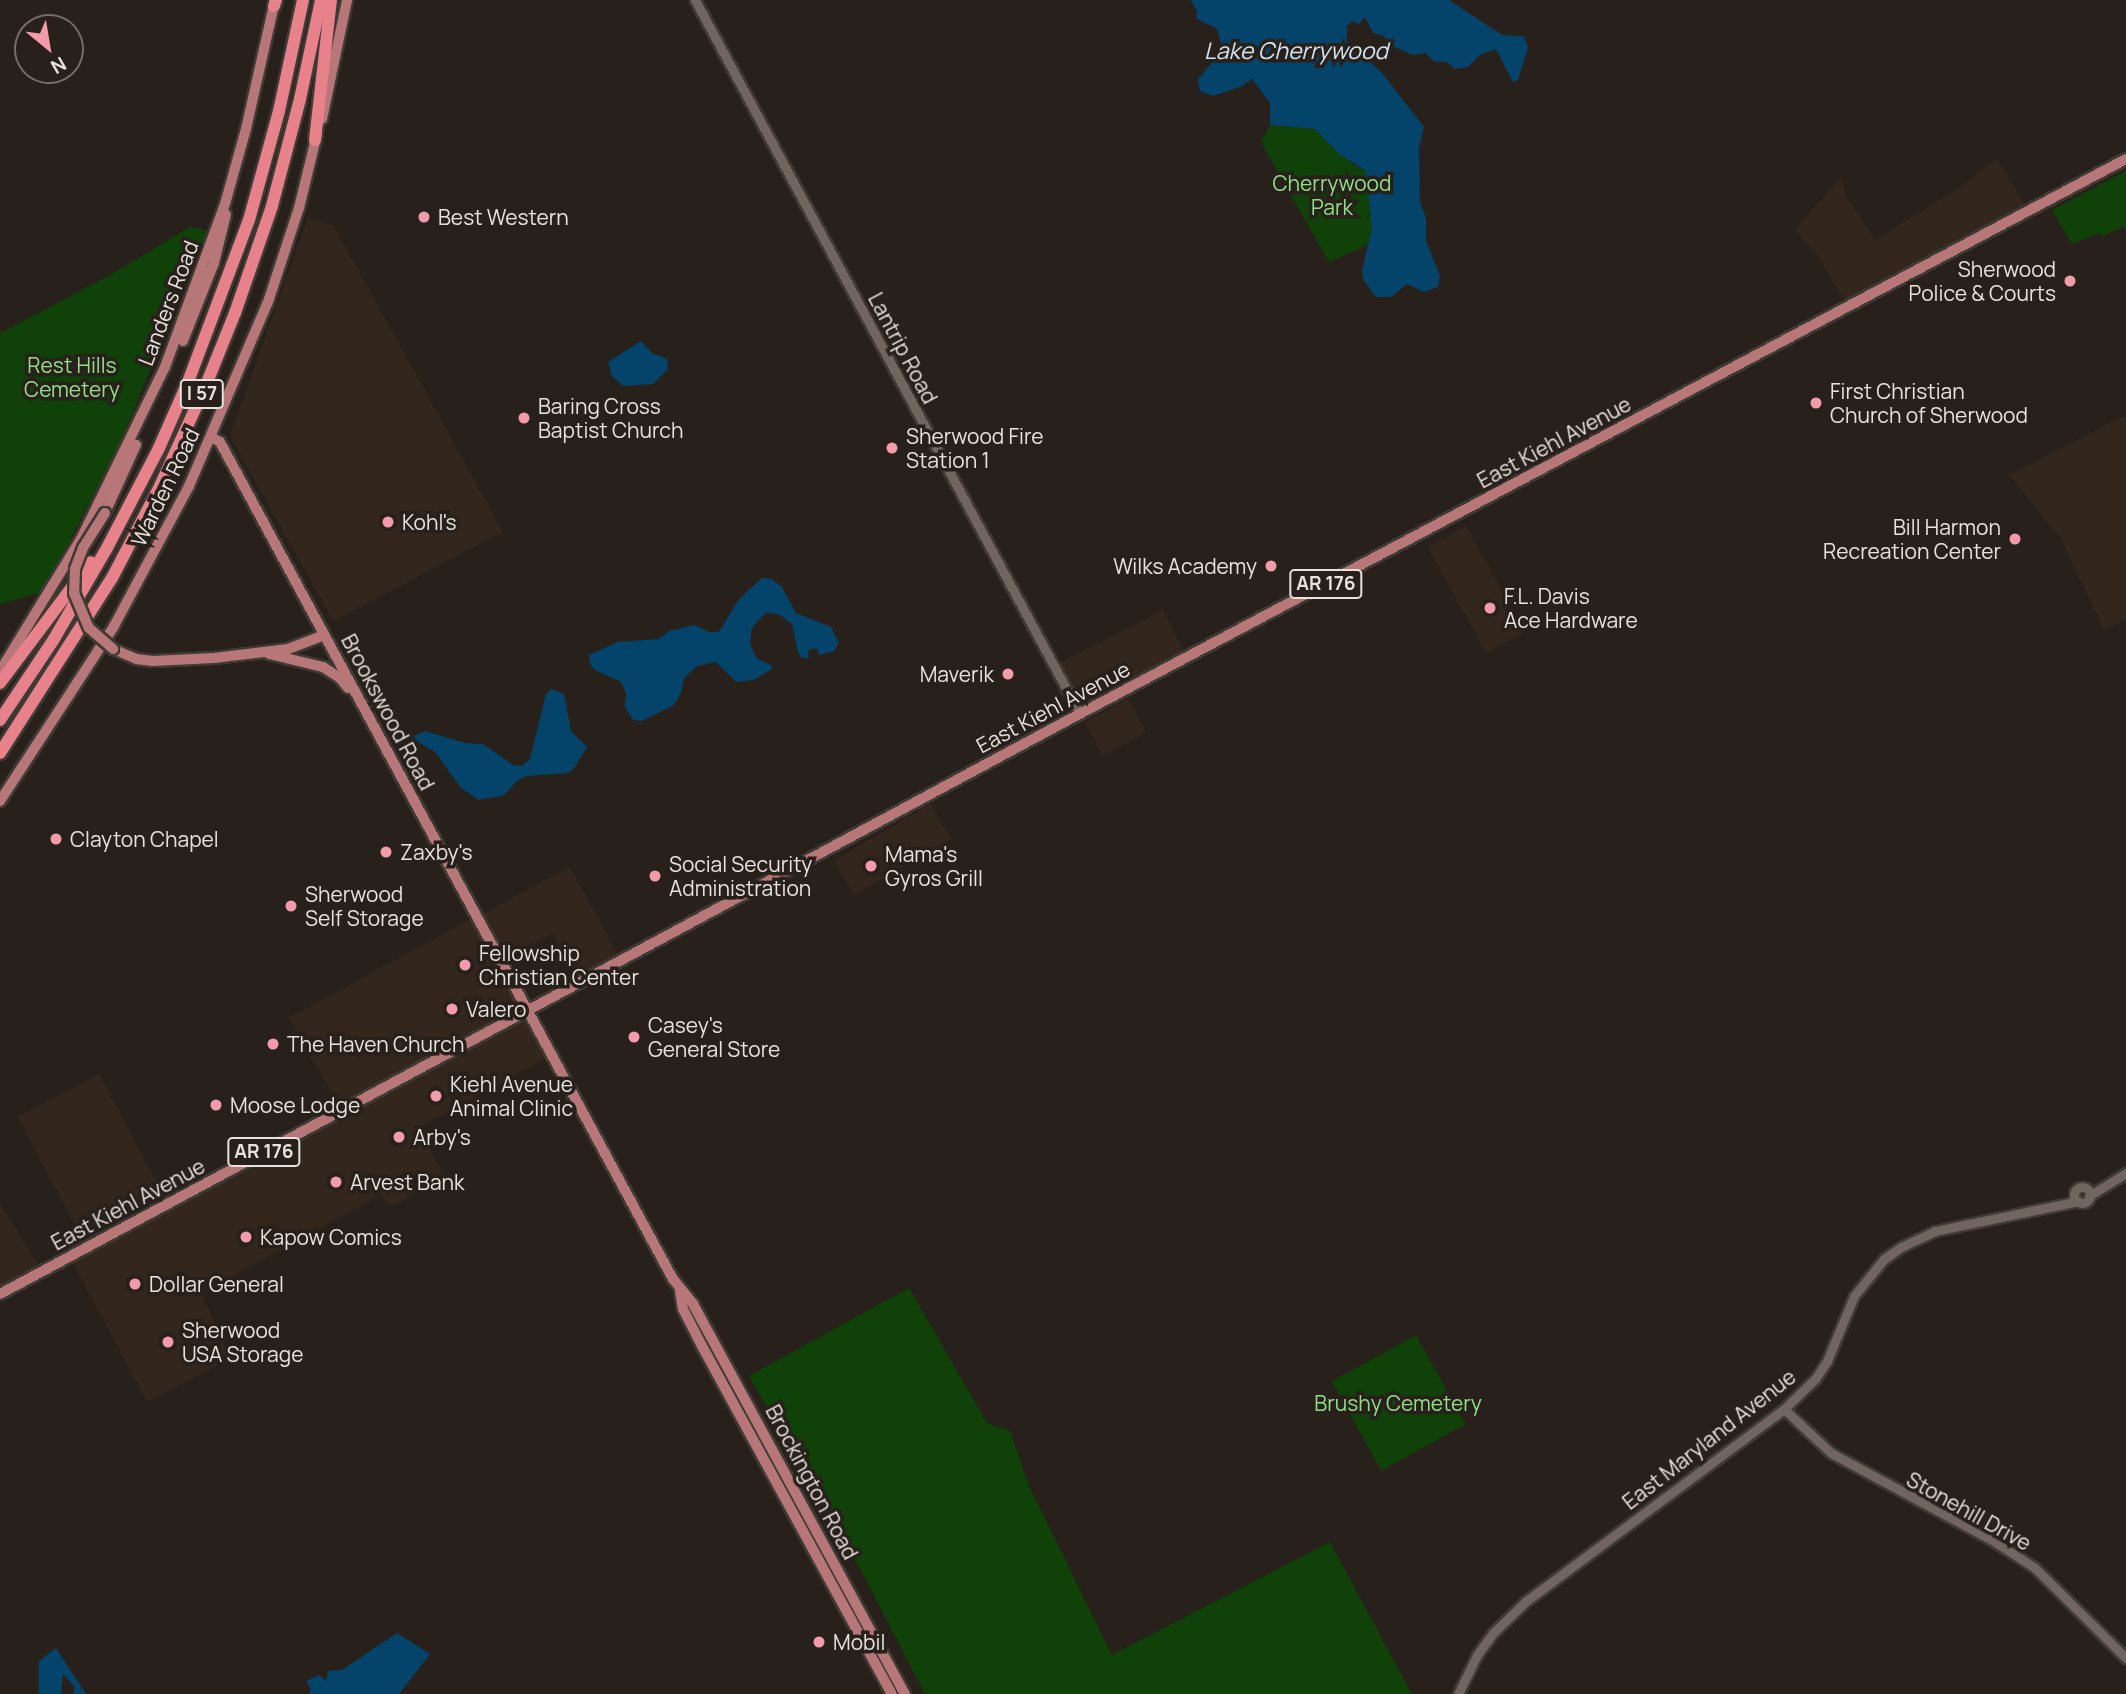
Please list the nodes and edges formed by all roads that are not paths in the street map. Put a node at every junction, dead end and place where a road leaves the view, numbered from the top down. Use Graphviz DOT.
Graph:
graph roads {
  1 [pos="303,0"];
  2 [pos="321,0"];
  3 [pos="331,0"];
  4 [pos="347,0"];
  5 [pos="695,0"];
  6 [pos="275,2"];
  7 [pos="315,140"];
  8 [pos="2126,159"];
  9 [pos="228,191"];
  10 [pos="211,437"];
  11 [pos="107,548"];
  12 [pos="324,635"];
  13 [pos="264,652"];
  14 [pos="0,671"];
  15 [pos="0,683"];
  16 [pos="361,704"];
  17 [pos="1080,714"];
  18 [pos="0,720"];
  19 [pos="0,753"];
  20 [pos="0,801"];
  21 [pos="527,1010"];
  22 [pos="2126,1173"];
  23 [pos="680,1292"];
  24 [pos="0,1294"];
  25 [pos="1784,1409"];
  26 [pos="2126,1658"];
  27 [pos="892,1694"];
  28 [pos="905,1694"];
  29 [pos="1458,1694"];
  1 -- 11 [label="highway, I 57"];
  2 -- 19 [label="highway, I 57"];
  3 -- 7 [label="highway"];
  4 -- 7 [label="main road, Warden Road"];
  5 -- 17 [label="street, Lantrip Road"];
  6 -- 9 [label="main road, Landers Road"];
  7 -- 10 [label="main road, Warden Road"];
  8 -- 17 [label="main road, East Kiehl Avenue / AR 176"];
  9 -- 13 [label="main road, bridge"];
  9 -- 14 [label="main road, Landers Road"];
  10 -- 12 [label="main road, Brookswood Road"];
  10 -- 20 [label="main road, Warden Road"];
  11 -- 15 [label="highway"];
  11 -- 18 [label="highway, I 57"];
  12 -- 13 [label="main road"];
  12 -- 16 [label="main road, Brookswood Road"];
  13 -- 16 [label="main road"];
  16 -- 21 [label="main road, Brookswood Road"];
  17 -- 21 [label="main road, East Kiehl Avenue / AR 176"];
  21 -- 23 [label="main road, Brockington Road"];
  21 -- 24 [label="main road, East Kiehl Avenue / AR 176"];
  22 -- 25 [label="street, East Maryland Avenue"];
  23 -- 27 [label="main road, Brockington Road"];
  23 -- 28 [label="main road, Brockington Road"];
  25 -- 26 [label="street, Stonehill Drive"];
  25 -- 29 [label="street, East Maryland Avenue"];
}
